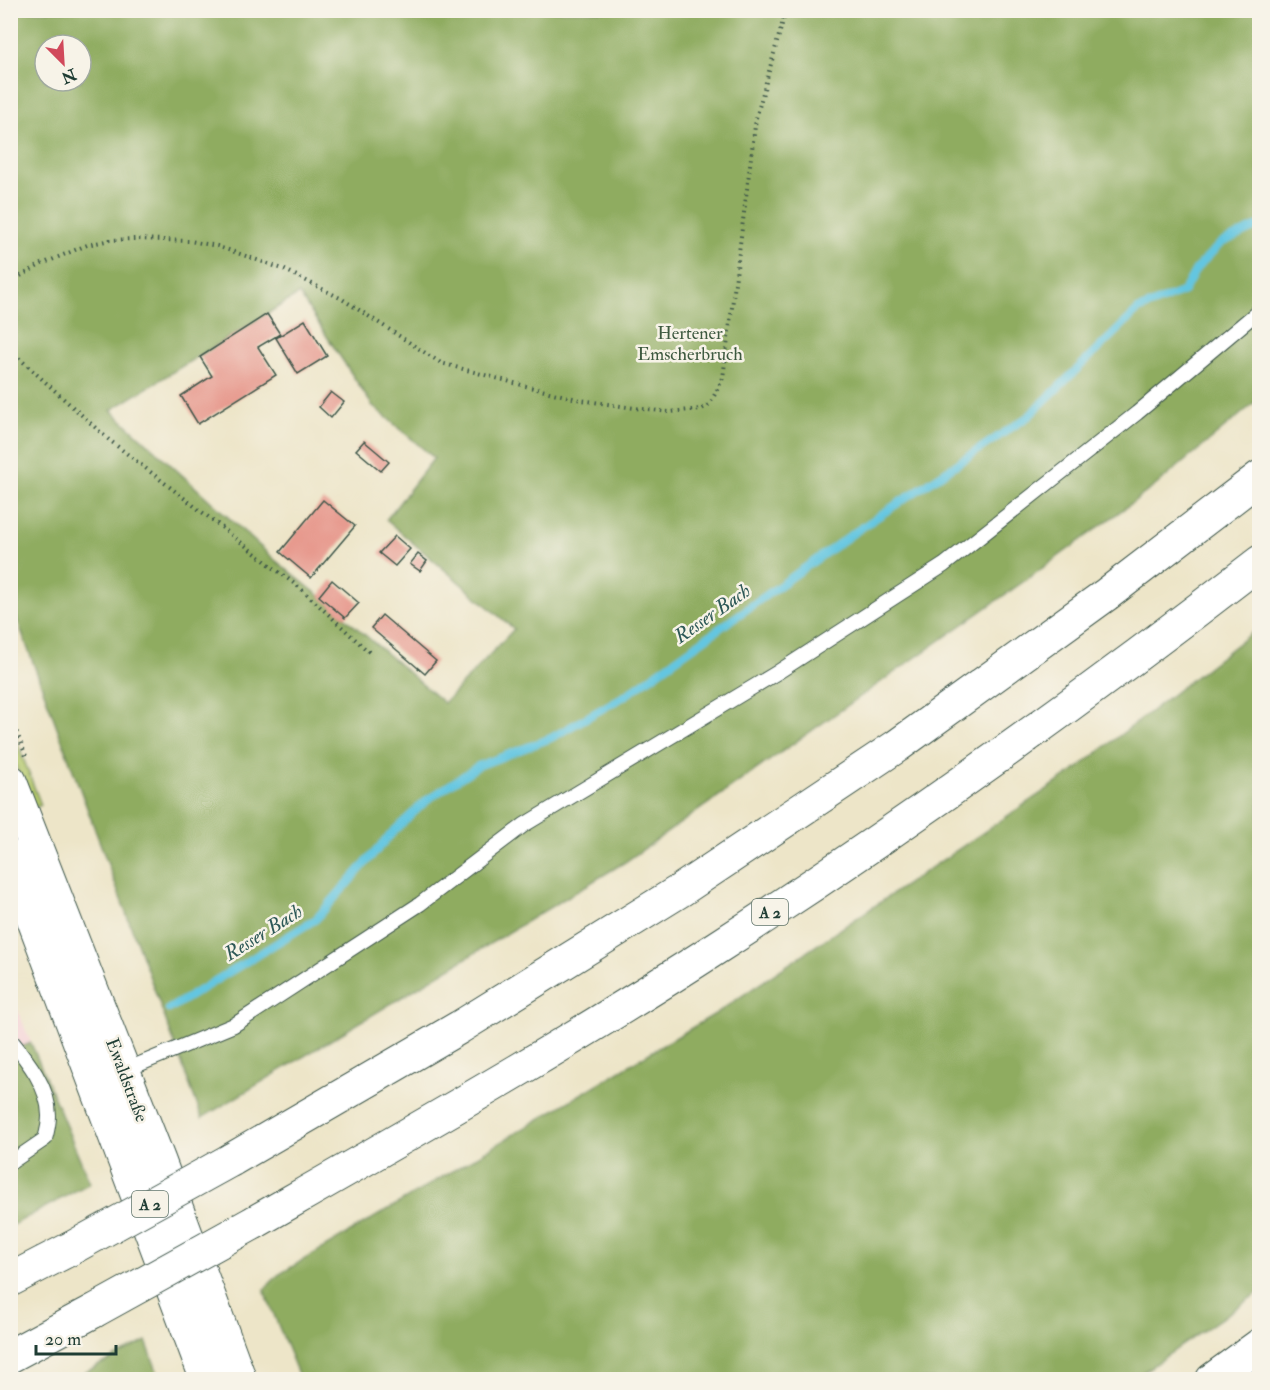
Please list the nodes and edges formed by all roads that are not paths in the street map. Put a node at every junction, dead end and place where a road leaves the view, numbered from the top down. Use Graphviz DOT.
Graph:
graph roads {
  1 [pos="1260,310"];
  2 [pos="1260,477"];
  3 [pos="1260,562"];
  4 [pos="10,781"];
  5 [pos="10,856"];
  6 [pos="10,1040"];
  7 [pos="123,1071"];
  8 [pos="10,1163"];
  9 [pos="10,1280"];
  10 [pos="1260,1345"];
  11 [pos="10,1356"];
  12 [pos="207,1380"];
  13 [pos="240,1380"];
  14 [pos="1212,1380"];
  1 -- 7 [label="lane"];
  2 -- 9 [label="main road, A 2, bridge"];
  3 -- 11 [label="main road, A 2, bridge"];
  4 -- 7 [label="main road, Ewaldstraße"];
  5 -- 12 [label="main road, Ewaldstraße"];
  6 -- 8 [label="lane"];
  7 -- 13 [label="main road, Ewaldstraße"];
  10 -- 14 [label="main road"];
}
